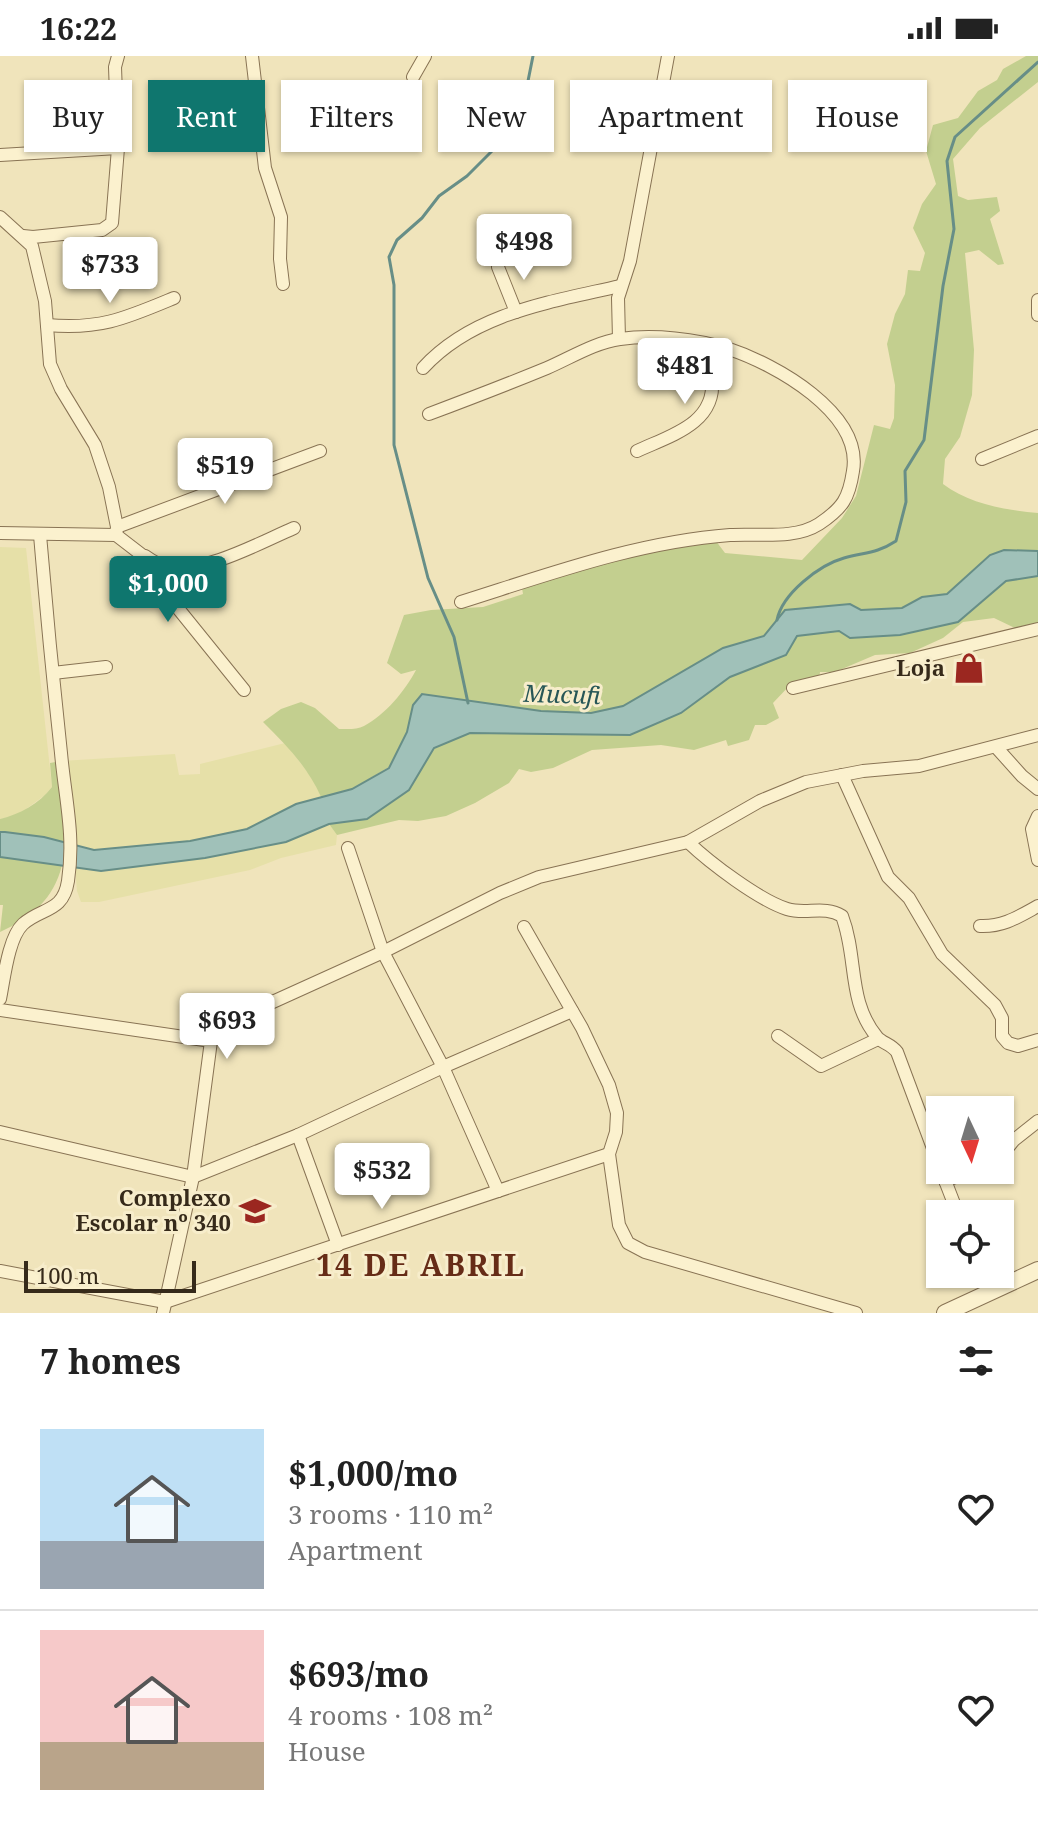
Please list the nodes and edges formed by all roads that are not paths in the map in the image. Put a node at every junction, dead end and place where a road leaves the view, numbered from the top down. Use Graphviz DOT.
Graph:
graph roads {
  1 [pos="118,56"];
  2 [pos="252,56"];
  3 [pos="425,56"];
  4 [pos="668,56"];
  5 [pos="413,77"];
  6 [pos="115,80"];
  7 [pos="51,152"];
  8 [pos="118,152"];
  9 [pos="0,155"];
  10 [pos="0,217"];
  11 [pos="19,235"];
  12 [pos="498,267"];
  13 [pos="283,284"];
  14 [pos="620,286"];
  15 [pos="174,298"];
  16 [pos="1038,300"];
  17 [pos="516,312"];
  18 [pos="1038,315"];
  19 [pos="47,325"];
  20 [pos="619,339"];
  21 [pos="704,343"];
  22 [pos="423,368"];
  23 [pos="429,414"];
  24 [pos="1038,436"];
  25 [pos="320,451"];
  26 [pos="637,451"];
  27 [pos="982,459"];
  28 [pos="294,528"];
  29 [pos="116,531"];
  30 [pos="0,533"];
  31 [pos="40,535"];
  32 [pos="142,555"];
  33 [pos="461,602"];
  34 [pos="1038,629"];
  35 [pos="106,667"];
  36 [pos="53,673"];
  37 [pos="793,688"];
  38 [pos="244,690"];
  39 [pos="1038,735"];
  40 [pos="996,747"];
  41 [pos="842,775"];
  42 [pos="1038,789"];
  43 [pos="1038,816"];
  44 [pos="688,842"];
  45 [pos="348,848"];
  46 [pos="1038,860"];
  47 [pos="1038,906"];
  48 [pos="980,926"];
  49 [pos="524,927"];
  50 [pos="383,952"];
  51 [pos="0,999"];
  52 [pos="0,1010"];
  53 [pos="572,1011"];
  54 [pos="778,1036"];
  55 [pos="878,1039"];
  56 [pos="1038,1040"];
  57 [pos="211,1041"];
  58 [pos="443,1067"];
  59 [pos="1038,1121"];
  60 [pos="926,1130"];
  61 [pos="0,1132"];
  62 [pos="298,1135"];
  63 [pos="1014,1140"];
  64 [pos="609,1154"];
  65 [pos="193,1177"];
  66 [pos="498,1191"];
  67 [pos="338,1245"];
  68 [pos="1038,1270"];
  69 [pos="0,1271"];
  70 [pos="987,1288"];
  71 [pos="989,1293"];
  72 [pos="164,1308"];
  73 [pos="856,1313"];
  74 [pos="945,1313"];
  1 -- 6 [label="street"];
  2 -- 13 [label="street"];
  3 -- 5 [label="street"];
  4 -- 14 [label="street"];
  7 -- 9 [label="street"];
  8 -- 11 [label="street"];
  10 -- 11 [label="street"];
  11 -- 19 [label="street"];
  12 -- 17 [label="street"];
  14 -- 17 [label="street"];
  14 -- 20 [label="street"];
  15 -- 19 [label="street"];
  16 -- 18 [label="street"];
  17 -- 22 [label="street"];
  19 -- 29 [label="street"];
  20 -- 21 [label="street"];
  20 -- 23 [label="street"];
  21 -- 26 [label="street"];
  21 -- 33 [label="street"];
  24 -- 27 [label="street"];
  25 -- 29 [label="street"];
  28 -- 32 [label="street"];
  29 -- 31 [label="street"];
  29 -- 32 [label="street"];
  30 -- 31 [label="street"];
  31 -- 36 [label="street"];
  32 -- 38 [label="street"];
  34 -- 37 [label="street"];
  35 -- 36 [label="street"];
  36 -- 51 [label="street"];
  39 -- 40 [label="street"];
  40 -- 41 [label="street"];
  40 -- 42 [label="street"];
  41 -- 44 [label="street"];
  41 -- 56 [label="street"];
  43 -- 46 [label="street"];
  44 -- 50 [label="street"];
  44 -- 55 [label="street"];
  45 -- 50 [label="street"];
  47 -- 48 [label="street"];
  49 -- 53 [label="street"];
  50 -- 57 [label="street"];
  50 -- 58 [label="street"];
  52 -- 57 [label="street"];
  53 -- 58 [label="street"];
  53 -- 64 [label="street"];
  54 -- 55 [label="street"];
  55 -- 60 [label="street"];
  57 -- 65 [label="street"];
  58 -- 62 [label="street"];
  58 -- 66 [label="street"];
  59 -- 63 [label="street"];
  61 -- 65 [label="street"];
  62 -- 65 [label="street"];
  62 -- 67 [label="street"];
  64 -- 66 [label="street"];
  64 -- 73 [label="street"];
  65 -- 72 [label="street"];
  66 -- 67 [label="street"];
  67 -- 72 [label="street"];
  68 -- 71 [label="street"];
  69 -- 72 [label="street"];
  70 -- 71 [label="street"];
  71 -- 74 [label="street"];
}
